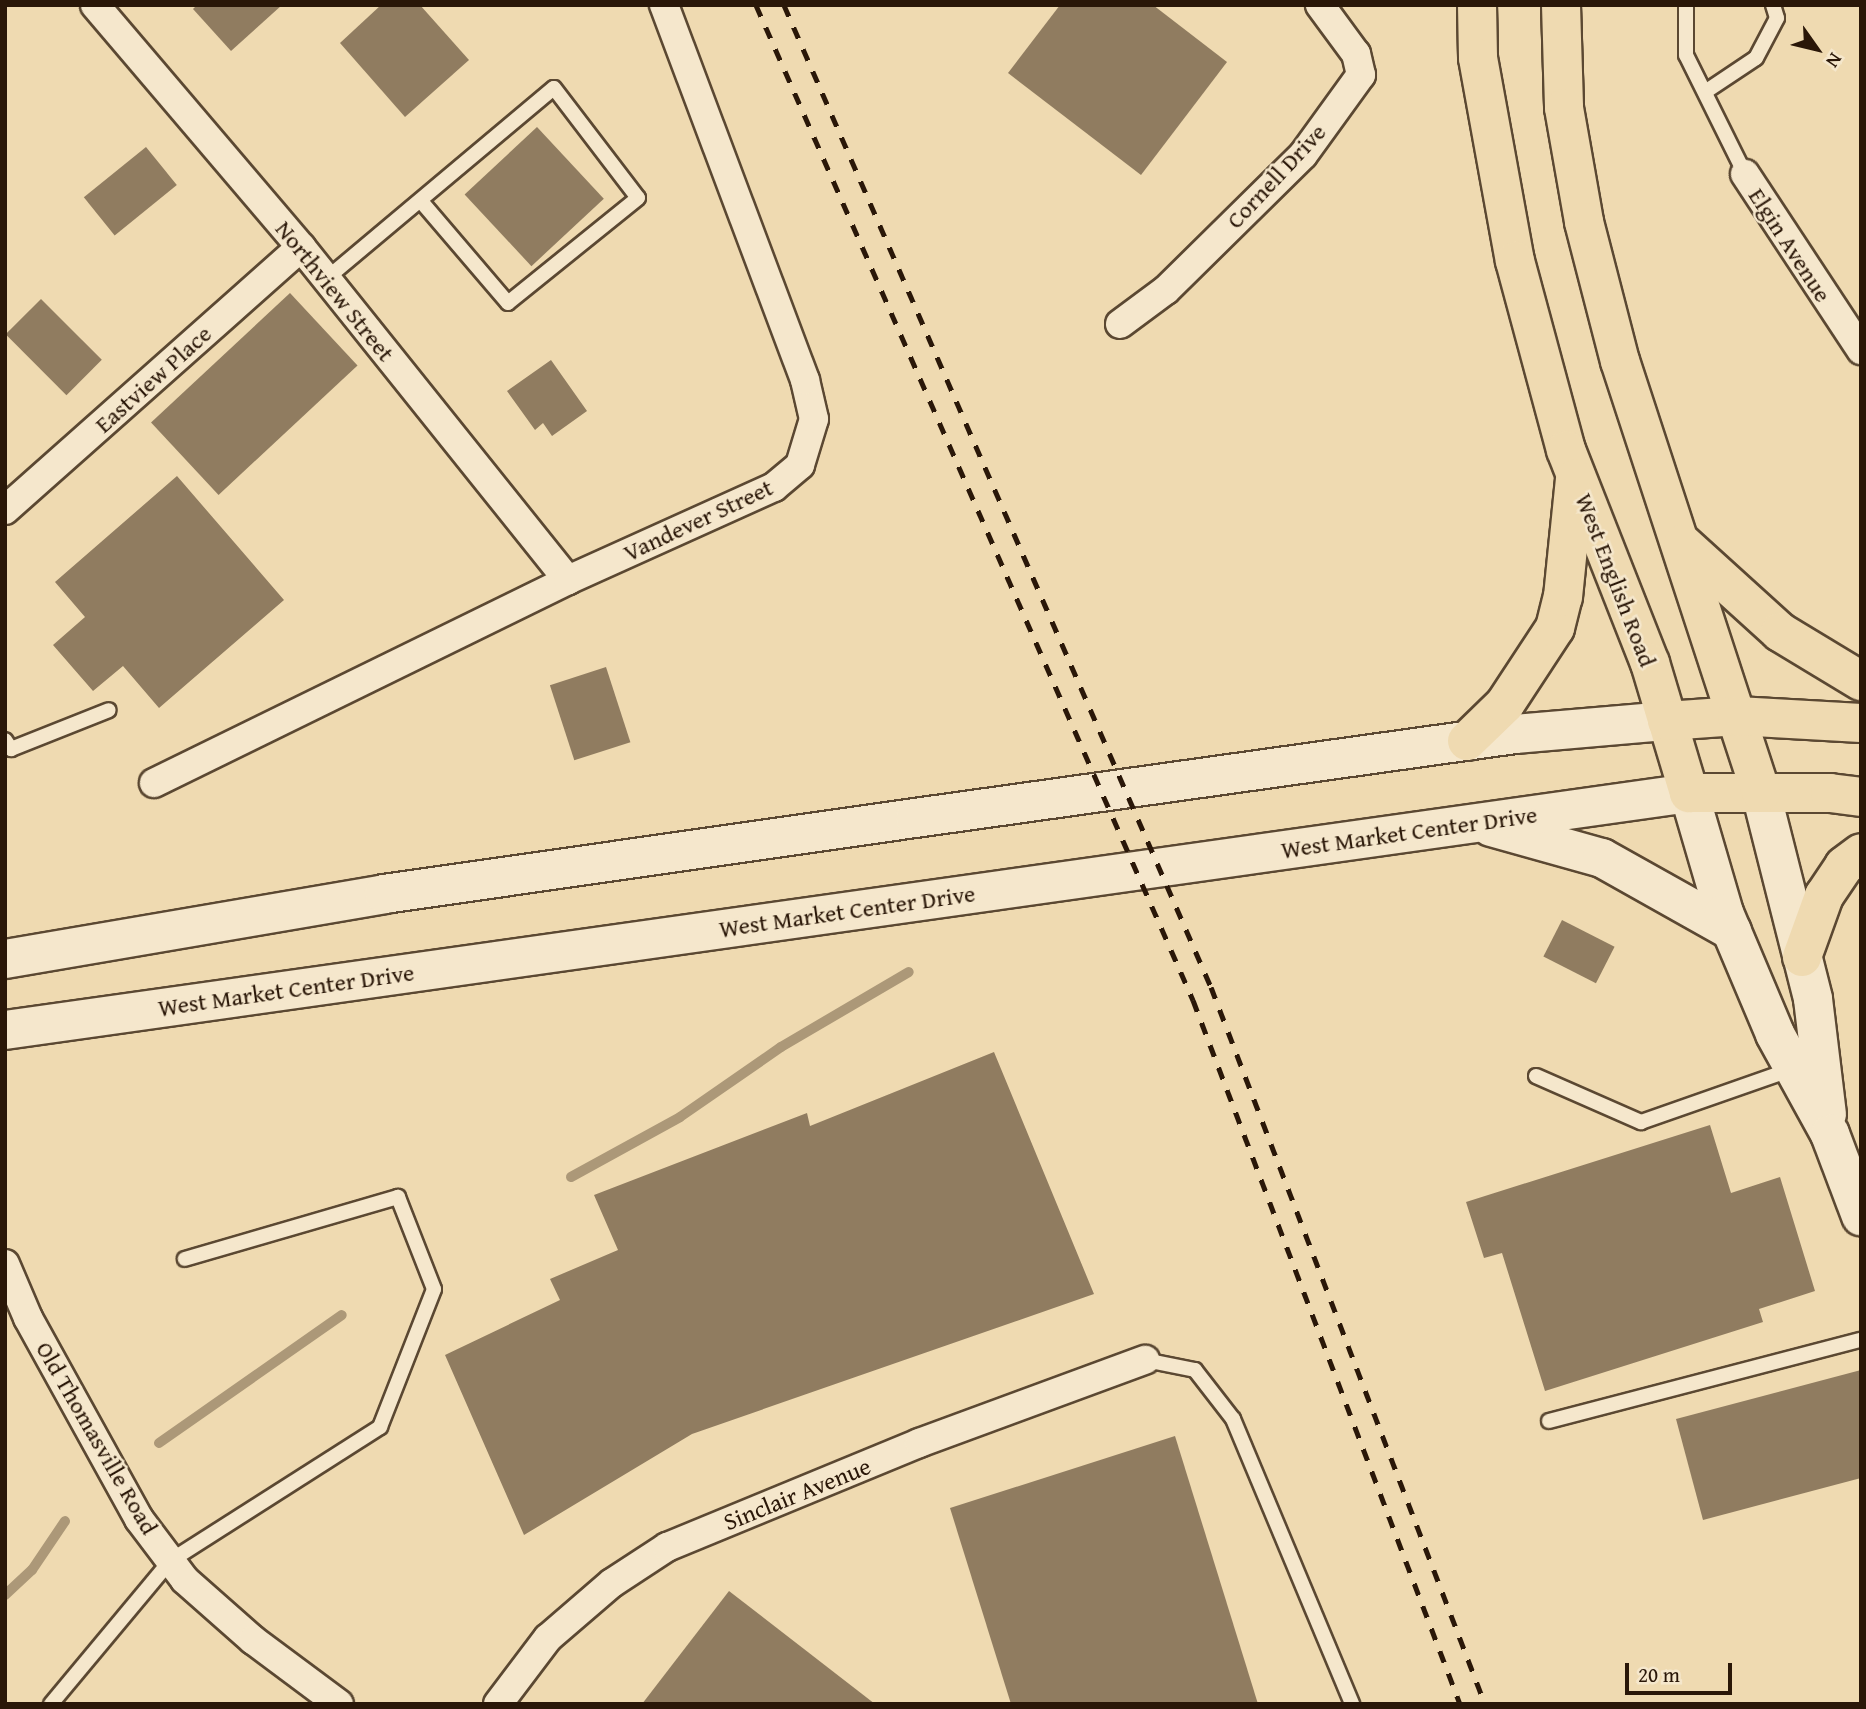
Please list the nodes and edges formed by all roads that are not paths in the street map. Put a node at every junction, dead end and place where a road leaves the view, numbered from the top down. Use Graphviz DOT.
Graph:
graph roads {
  1 [pos="95,5"];
  2 [pos="664,5"];
  3 [pos="1320,5"];
  4 [pos="1477,5"];
  5 [pos="1561,5"];
  6 [pos="1773,5"];
  7 [pos="1683,7"];
  8 [pos="1705,92"];
  9 [pos="1745,174"];
  10 [pos="421,201"];
  11 [pos="301,247"];
  12 [pos="326,279"];
  13 [pos="1120,324"];
  14 [pos="1861,350"];
  15 [pos="1575,473"];
  16 [pos="5,510"];
  17 [pos="1681,543"];
  18 [pos="568,580"];
  19 [pos="1861,681"];
  20 [pos="109,710"];
  21 [pos="1737,716"];
  22 [pos="1667,721"];
  23 [pos="1861,723"];
  24 [pos="1467,741"];
  25 [pos="7,747"];
  26 [pos="154,783"];
  27 [pos="1689,793"];
  28 [pos="1760,793"];
  29 [pos="1861,797"];
  30 [pos="1475,822"];
  31 [pos="1861,853"];
  32 [pos="1732,932"];
  33 [pos="1802,957"];
  34 [pos="5,958"];
  35 [pos="5,1030"];
  36 [pos="1794,1068"];
  37 [pos="1536,1076"];
  38 [pos="1830,1134"];
  39 [pos="1857,1194"];
  40 [pos="185,1259"];
  41 [pos="5,1264"];
  42 [pos="1861,1340"];
  43 [pos="1145,1360"];
  44 [pos="1549,1422"];
  45 [pos="170,1561"];
  46 [pos="51,1704"];
  47 [pos="339,1704"];
  48 [pos="498,1704"];
  49 [pos="1352,1704"];
  1 -- 11 [label="street, Northview Street"];
  2 -- 18 [label="street, Vandever Street"];
  3 -- 13 [label="street, Cornell Drive"];
  4 -- 15 [label="main road, West English Road"];
  5 -- 17 [label="main road, West English Road"];
  6 -- 8 [label="lane"];
  7 -- 8 [label="lane"];
  8 -- 9 [label="lane"];
  9 -- 14 [label="street, Elgin Avenue"];
  10 -- 10 [label="lane"];
  10 -- 12 [label="lane"];
  11 -- 12 [label="street, Northview Street"];
  11 -- 16 [label="street, Eastview Place"];
  12 -- 18 [label="street, Northview Street"];
  15 -- 22 [label="main road, West English Road"];
  15 -- 24 [label="main road"];
  17 -- 19 [label="main road"];
  17 -- 21 [label="main road, West English Road"];
  18 -- 26 [label="street, Vandever Street"];
  20 -- 25 [label="lane"];
  21 -- 22 [label="main road"];
  21 -- 23 [label="main road"];
  21 -- 28 [label="main road, West English Road"];
  22 -- 24 [label="main road"];
  22 -- 27 [label="main road, West English Road"];
  24 -- 34 [label="main road"];
  27 -- 28 [label="main road"];
  27 -- 30 [label="main road, West Market Center Drive"];
  27 -- 32 [label="main road, West English Road"];
  28 -- 29 [label="main road"];
  28 -- 33 [label="main road, West English Road"];
  30 -- 32 [label="main road"];
  30 -- 35 [label="main road, West Market Center Drive"];
  31 -- 33 [label="main road"];
  32 -- 36 [label="main road, West English Road"];
  33 -- 38 [label="main road, West English Road"];
  36 -- 37 [label="lane"];
  36 -- 38 [label="main road, West English Road"];
  38 -- 39 [label="main road, West English Road"];
  40 -- 45 [label="lane"];
  41 -- 45 [label="street, Old Thomasville Road"];
  42 -- 44 [label="lane"];
  43 -- 48 [label="street, Sinclair Avenue"];
  43 -- 49 [label="lane"];
  45 -- 46 [label="lane"];
  45 -- 47 [label="street, Old Thomasville Road"];
}
